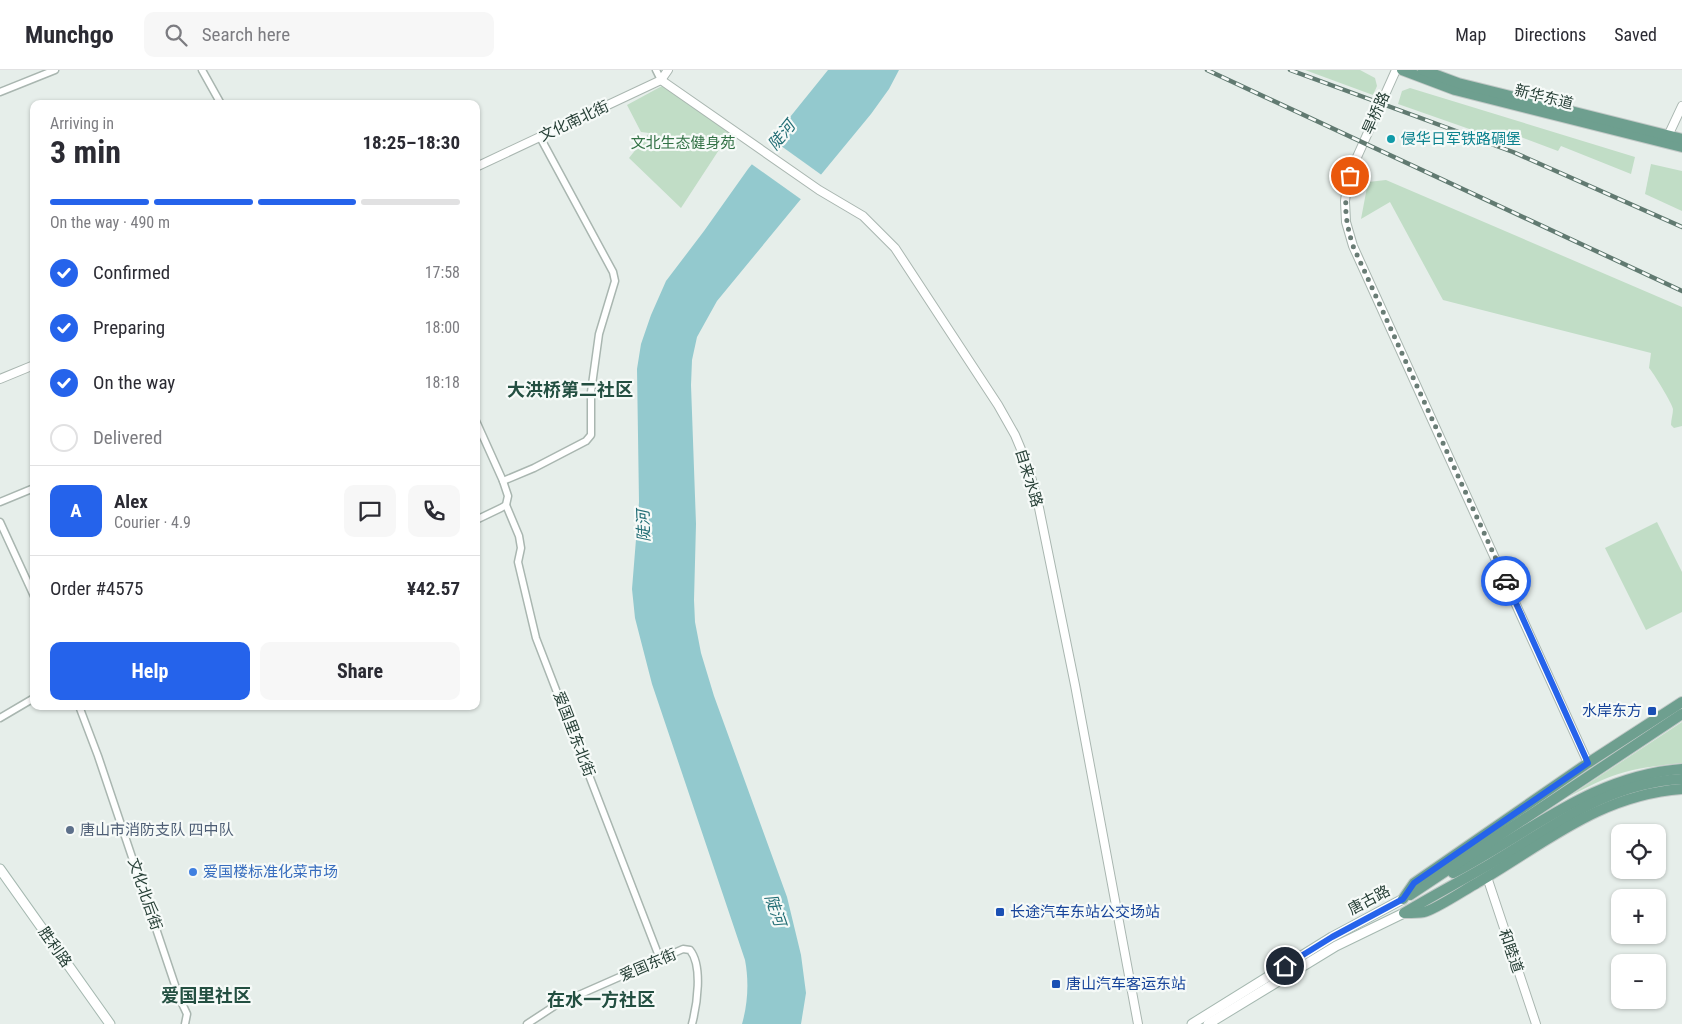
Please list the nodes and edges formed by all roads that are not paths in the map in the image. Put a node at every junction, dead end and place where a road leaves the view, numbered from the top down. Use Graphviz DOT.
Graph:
graph roads {
  1 [pos="53,70"];
  2 [pos="202,70"];
  3 [pos="656,70"];
  4 [pos="668,70"];
  5 [pos="1396,70"];
  6 [pos="1402,70"];
  7 [pos="1423,70"];
  8 [pos="660,80"];
  9 [pos="0,92"];
  10 [pos="219,100"];
  11 [pos="1682,106"];
  12 [pos="540,137"];
  13 [pos="1667,139"];
  14 [pos="1682,139"];
  15 [pos="1682,147"];
  16 [pos="480,165"];
  17 [pos="30,367"];
  18 [pos="0,378"];
  19 [pos="480,430"];
  20 [pos="503,481"];
  21 [pos="30,490"];
  22 [pos="0,502"];
  23 [pos="506,504"];
  24 [pos="480,518"];
  25 [pos="0,522"];
  26 [pos="30,587"];
  27 [pos="30,700"];
  28 [pos="1682,702"];
  29 [pos="81,710"];
  30 [pos="1682,714"];
  31 [pos="0,718"];
  32 [pos="1588,763"];
  33 [pos="1682,769"];
  34 [pos="1682,779"];
  35 [pos="1682,789"];
  36 [pos="1484,857"];
  37 [pos="0,869"];
  38 [pos="1487,877"];
  39 [pos="1403,899"];
  40 [pos="1404,913"];
  41 [pos="660,959"];
  42 [pos="110,1024"];
  43 [pos="185,1024"];
  44 [pos="527,1024"];
  45 [pos="692,1024"];
  46 [pos="1138,1024"];
  47 [pos="1192,1024"];
  48 [pos="1208,1024"];
  49 [pos="1536,1024"];
  1 -- 9 [label="street"];
  2 -- 10 [label="street"];
  3 -- 8 [label="street"];
  4 -- 8 [label="street, 文化南北街"];
  5 -- 32 [label="street, 旱桥路"];
  6 -- 13 [label="main road, 新华东道"];
  7 -- 13 [label="main road, 新华东道"];
  8 -- 12 [label="street, 文化南北街"];
  8 -- 46 [label="street, 自来水路"];
  11 -- 13 [label="street"];
  12 -- 16 [label="street, 文化南北街"];
  12 -- 20 [label="street"];
  13 -- 14 [label="main road, 新华东道"];
  13 -- 15 [label="main road, 新华东道"];
  17 -- 18 [label="street"];
  19 -- 20 [label="street"];
  20 -- 23 [label="street"];
  21 -- 22 [label="street"];
  23 -- 24 [label="street"];
  23 -- 41 [label="street, 爱国里东北街"];
  25 -- 26 [label="street"];
  27 -- 31 [label="street"];
  28 -- 32 [label="main road"];
  29 -- 43 [label="street, 文化北后街"];
  30 -- 36 [label="main road, 唐古路"];
  32 -- 39 [label="main road"];
  33 -- 36 [label="main road"];
  34 -- 36 [label="main road, 唐古路"];
  35 -- 38 [label="main road"];
  36 -- 39 [label="main road"];
  36 -- 40 [label="main road, 唐古路"];
  37 -- 42 [label="main road, 胜利路"];
  38 -- 40 [label="main road"];
  38 -- 49 [label="street, 和睦道"];
  39 -- 47 [label="main road, 唐古路"];
  40 -- 48 [label="main road, 唐古路"];
  41 -- 44 [label="street, 爱国东街"];
  41 -- 45 [label="street, 爱国东街"];
}
